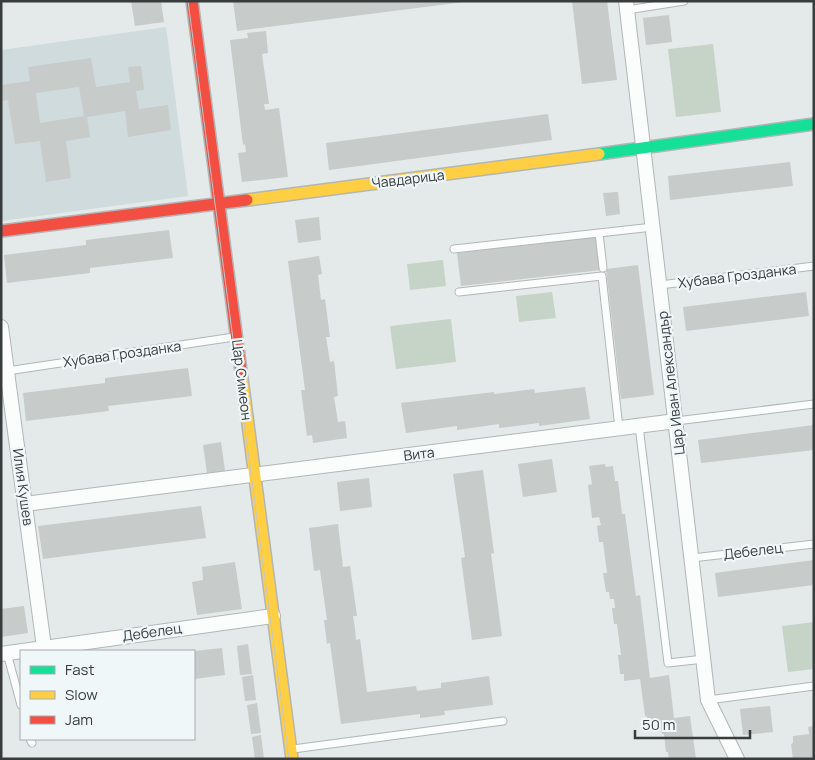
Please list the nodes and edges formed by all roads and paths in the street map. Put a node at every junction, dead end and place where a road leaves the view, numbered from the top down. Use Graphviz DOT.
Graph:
graph roads {
  1 [pos="192,1"];
  2 [pos="684,1"];
  3 [pos="627,5"];
  4 [pos="814,124"];
  5 [pos="644,148"];
  6 [pos="218,204"];
  7 [pos="653,227"];
  8 [pos="1,231"];
  9 [pos="599,234"];
  10 [pos="454,249"];
  11 [pos="814,266"];
  12 [pos="603,268"];
  13 [pos="660,286"];
  14 [pos="459,292"];
  15 [pos="1,327"];
  16 [pos="236,337"];
  17 [pos="7,371"];
  18 [pos="814,404"];
  19 [pos="676,421"];
  20 [pos="639,426"];
  21 [pos="619,428"];
  22 [pos="254,475"];
  23 [pos="25,504"];
  24 [pos="814,544"];
  25 [pos="692,558"];
  26 [pos="273,616"];
  27 [pos="44,647"];
  28 [pos="24,650"];
  29 [pos="20,651"];
  30 [pos="4,653"];
  31 [pos="704,659"];
  32 [pos="814,686"];
  33 [pos="708,700"];
  34 [pos="20,702"];
  35 [pos="503,721"];
  36 [pos="292,754"];
  37 [pos="737,759"];
  1 -- 6 [label="street, Цар Симеон"];
  2 -- 3 [label="lane"];
  3 -- 5 [label="street, Цар Иван Александър"];
  4 -- 5 [label="street, Чавдарица"];
  5 -- 6 [label="street, Чавдарица"];
  5 -- 7 [label="street, Цар Иван Александър"];
  6 -- 8 [label="street, Чавдарица"];
  6 -- 16 [label="street, Цар Симеон"];
  7 -- 9 [label="lane"];
  7 -- 13 [label="street, Цар Иван Александър"];
  9 -- 10 [label="lane"];
  9 -- 12 [label="lane"];
  11 -- 13 [label="lane, Хубава Грозданка"];
  13 -- 19 [label="street, Цар Иван Александър"];
  14 -- 21 [label="lane"];
  15 -- 17 [label="street, Илия Кушев"];
  16 -- 17 [label="lane, Хубава Грозданка"];
  16 -- 22 [label="street, Цар Симеон"];
  17 -- 23 [label="street, Илия Кушев"];
  18 -- 19 [label="lane, Вита"];
  19 -- 20 [label="street, Вита"];
  19 -- 25 [label="street, Цар Иван Александър"];
  20 -- 21 [label="street, Вита"];
  20 -- 31 [label="lane"];
  21 -- 22 [label="street, Вита"];
  22 -- 23 [label="street, Вита"];
  22 -- 26 [label="street, Цар Симеон"];
  23 -- 27 [label="street, Илия Кушев"];
  24 -- 25 [label="lane, Дебелец"];
  25 -- 31 [label="street, Цар Иван Александър"];
  26 -- 27 [label="street, Дебелец"];
  26 -- 36 [label="street, Цар Симеон"];
  27 -- 28 [label="street, Дебелец"];
  29 -- 30 [label="street, Дебелец"];
  30 -- 34 [label="lane"];
  31 -- 33 [label="street, Цар Иван Александър"];
  32 -- 33 [label="lane"];
  33 -- 37 [label="street, Цар Иван Александър"];
  35 -- 36 [label="lane"];
}
